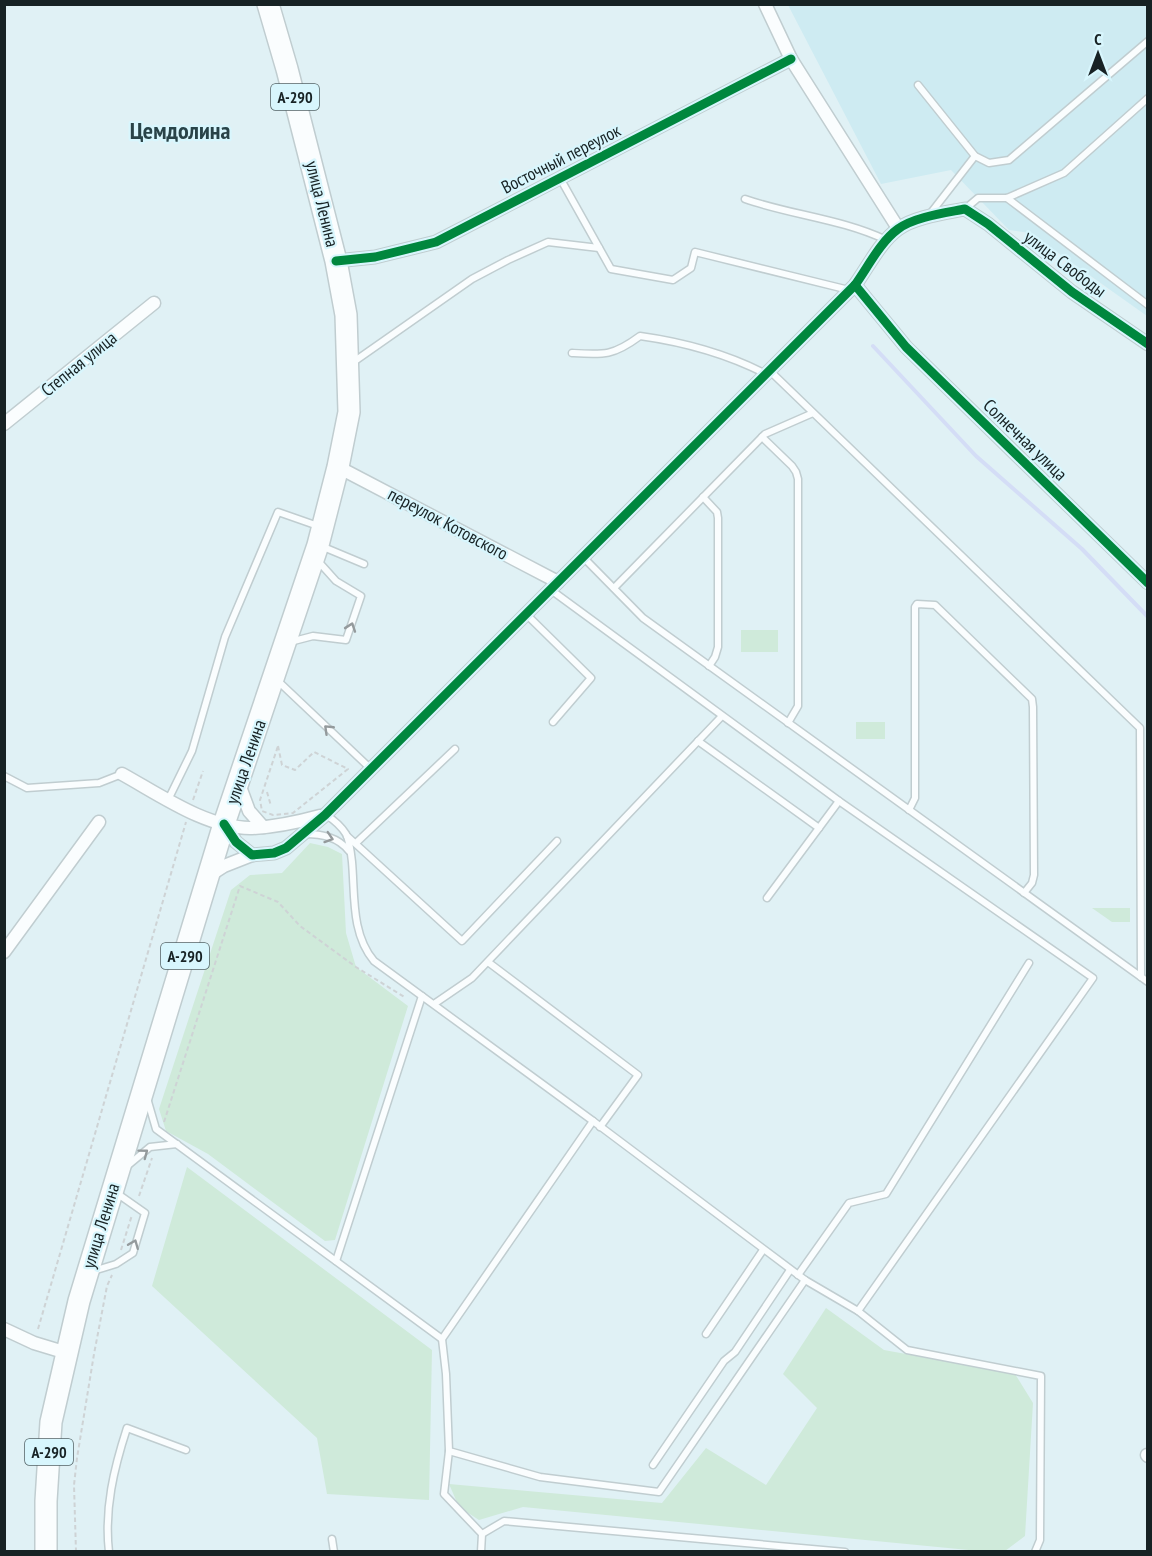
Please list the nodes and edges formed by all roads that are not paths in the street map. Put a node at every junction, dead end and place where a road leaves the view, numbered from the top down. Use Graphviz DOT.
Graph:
graph roads {
  1 [pos="268,4"];
  2 [pos="765,4"];
  3 [pos="1148,41"];
  4 [pos="791,59"];
  5 [pos="918,86"];
  6 [pos="1148,98"];
  7 [pos="975,156"];
  8 [pos="560,178"];
  9 [pos="1007,198"];
  10 [pos="745,199"];
  11 [pos="965,209"];
  12 [pos="928,217"];
  13 [pos="898,228"];
  14 [pos="886,240"];
  15 [pos="599,248"];
  16 [pos="336,261"];
  17 [pos="852,288"];
  18 [pos="154,303"];
  19 [pos="1148,305"];
  20 [pos="1148,344"];
  21 [pos="572,353"];
  22 [pos="349,365"];
  23 [pos="768,372"];
  24 [pos="813,413"];
  25 [pos="4,424"];
  26 [pos="762,437"];
  27 [pos="338,467"];
  28 [pos="703,497"];
  29 [pos="318,543"];
  30 [pos="583,557"];
  31 [pos="364,564"];
  32 [pos="1148,583"];
  33 [pos="554,586"];
  34 [pos="614,588"];
  35 [pos="527,615"];
  36 [pos="286,642"];
  37 [pos="709,666"];
  38 [pos="274,678"];
  39 [pos="722,716"];
  40 [pos="553,722"];
  41 [pos="788,723"];
  42 [pos="698,741"];
  43 [pos="455,749"];
  44 [pos="370,769"];
  45 [pos="122,774"];
  46 [pos="4,776"];
  47 [pos="239,783"];
  48 [pos="168,800"];
  49 [pos="839,801"];
  50 [pos="909,810"];
  51 [pos="325,815"];
  52 [pos="99,822"];
  53 [pos="224,824"];
  54 [pos="263,827"];
  55 [pos="819,828"];
  56 [pos="301,835"];
  57 [pos="347,835"];
  58 [pos="557,842"];
  59 [pos="356,843"];
  60 [pos="351,853"];
  61 [pos="252,855"];
  62 [pos="210,875"];
  63 [pos="1024,893"];
  64 [pos="767,898"];
  65 [pos="4,952"];
  66 [pos="488,962"];
  67 [pos="1029,963"];
  68 [pos="1141,977"];
  69 [pos="1148,982"];
  70 [pos="422,996"];
  71 [pos="434,1004"];
  72 [pos="145,1088"];
  73 [pos="593,1121"];
  74 [pos="600,1126"];
  75 [pos="177,1144"];
  76 [pos="114,1183"];
  77 [pos="763,1250"];
  78 [pos="336,1260"];
  79 [pos="790,1270"];
  80 [pos="87,1273"];
  81 [pos="798,1275"];
  82 [pos="806,1280"];
  83 [pos="858,1311"];
  84 [pos="4,1329"];
  85 [pos="706,1334"];
  86 [pos="442,1339"];
  87 [pos="66,1353"];
  88 [pos="186,1450"];
  89 [pos="449,1451"];
  90 [pos="653,1465"];
  91 [pos="482,1534"];
  92 [pos="332,1539"];
  93 [pos="46,1551"];
  94 [pos="109,1551"];
  95 [pos="334,1551"];
  96 [pos="481,1551"];
  97 [pos="845,1551"];
  98 [pos="1035,1551"];
  1 -- 16 [label="highway, улица Ленина / А-290"];
  2 -- 4 [label="street"];
  3 -- 7 [label="lane"];
  4 -- 8 [label="street, Восточный переулок"];
  4 -- 13 [label="street"];
  5 -- 7 [label="lane"];
  6 -- 9 [label="lane"];
  7 -- 12 [label="lane"];
  8 -- 15 [label="lane"];
  8 -- 16 [label="street, Восточный переулок"];
  9 -- 11 [label="lane"];
  9 -- 19 [label="lane"];
  10 -- 14 [label="lane"];
  11 -- 12 [label="street"];
  11 -- 20 [label="street, улица Свободы"];
  12 -- 13 [label="street"];
  13 -- 14 [label="street"];
  14 -- 17 [label="street"];
  15 -- 17 [label="lane"];
  15 -- 22 [label="lane"];
  16 -- 22 [label="highway, улица Ленина / А-290"];
  17 -- 23 [label="street"];
  17 -- 32 [label="street, Солнечная улица"];
  18 -- 25 [label="street, Степная улица"];
  21 -- 23 [label="lane"];
  22 -- 27 [label="highway, улица Ленина / А-290"];
  23 -- 24 [label="lane"];
  23 -- 30 [label="street"];
  24 -- 26 [label="lane"];
  24 -- 68 [label="lane"];
  26 -- 28 [label="lane"];
  26 -- 41 [label="lane"];
  27 -- 29 [label="highway, улица Ленина / А-290"];
  27 -- 33 [label="street, переулок Котовского"];
  28 -- 34 [label="lane"];
  28 -- 37 [label="lane"];
  29 -- 31 [label="lane"];
  29 -- 36 [label="highway, улица Ленина / А-290"];
  36 -- 29 [label="lane, one-way"];
  29 -- 48 [label="lane"];
  30 -- 33 [label="street"];
  30 -- 34 [label="lane"];
  33 -- 35 [label="street"];
  33 -- 39 [label="lane"];
  34 -- 37 [label="lane"];
  35 -- 40 [label="lane"];
  35 -- 44 [label="street"];
  36 -- 38 [label="highway, улица Ленина / А-290"];
  37 -- 41 [label="lane"];
  44 -- 38 [label="lane, one-way"];
  38 -- 47 [label="highway, улица Ленина / А-290"];
  39 -- 42 [label="lane"];
  39 -- 49 [label="lane"];
  41 -- 50 [label="lane"];
  42 -- 55 [label="lane"];
  42 -- 66 [label="lane"];
  43 -- 59 [label="lane"];
  44 -- 51 [label="street"];
  45 -- 46 [label="lane"];
  45 -- 48 [label="street"];
  47 -- 53 [label="highway, улица Ленина / А-290"];
  47 -- 54 [label="street"];
  48 -- 53 [label="street"];
  49 -- 55 [label="lane"];
  49 -- 83 [label="lane"];
  50 -- 63 [label="lane"];
  50 -- 63 [label="lane"];
  51 -- 54 [label="street"];
  51 -- 56 [label="street"];
  51 -- 57 [label="lane"];
  52 -- 65 [label="street"];
  53 -- 54 [label="street"];
  53 -- 61 [label="street"];
  53 -- 62 [label="highway, улица Ленина / А-290"];
  55 -- 64 [label="lane"];
  56 -- 60 [label="lane, one-way"];
  56 -- 61 [label="street"];
  57 -- 59 [label="lane"];
  57 -- 60 [label="lane"];
  58 -- 59 [label="lane"];
  60 -- 70 [label="lane"];
  61 -- 62 [label="street"];
  62 -- 72 [label="highway, улица Ленина / А-290"];
  63 -- 68 [label="lane"];
  66 -- 71 [label="lane"];
  66 -- 74 [label="lane"];
  67 -- 81 [label="lane"];
  68 -- 69 [label="lane"];
  70 -- 71 [label="lane"];
  70 -- 78 [label="lane"];
  71 -- 73 [label="lane"];
  72 -- 75 [label="lane"];
  72 -- 76 [label="highway, улица Ленина / А-290"];
  73 -- 74 [label="lane"];
  73 -- 86 [label="lane"];
  74 -- 77 [label="lane"];
  76 -- 75 [label="lane, one-way"];
  75 -- 78 [label="lane"];
  76 -- 80 [label="highway, улица Ленина / А-290"];
  80 -- 76 [label="lane, one-way"];
  77 -- 79 [label="lane"];
  77 -- 85 [label="lane"];
  78 -- 86 [label="lane"];
  79 -- 81 [label="lane"];
  79 -- 90 [label="lane"];
  80 -- 87 [label="highway, улица Ленина / А-290"];
  81 -- 82 [label="lane"];
  82 -- 83 [label="lane"];
  82 -- 89 [label="lane"];
  83 -- 98 [label="lane"];
  84 -- 87 [label="street"];
  86 -- 89 [label="lane"];
  87 -- 93 [label="highway, улица Ленина / А-290"];
  88 -- 94 [label="lane"];
  89 -- 91 [label="lane"];
  91 -- 96 [label="lane"];
  91 -- 97 [label="lane"];
  92 -- 95 [label="lane"];
}
